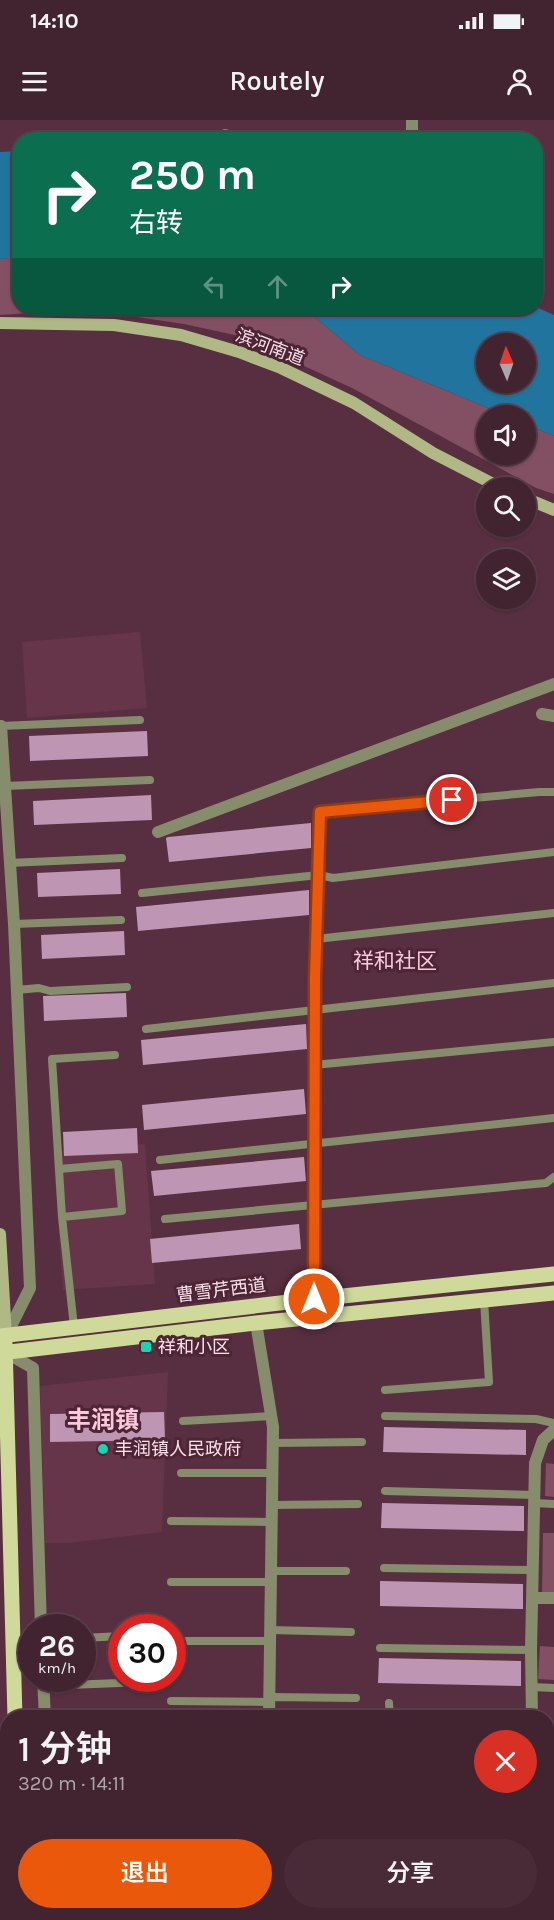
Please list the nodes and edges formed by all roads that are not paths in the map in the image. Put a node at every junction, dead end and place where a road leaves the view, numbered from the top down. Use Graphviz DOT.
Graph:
graph roads {
  1 [pos="0,323"];
  2 [pos="480,477"];
  3 [pos="536,503"];
  4 [pos="554,510"];
  5 [pos="554,684"];
  6 [pos="140,720"];
  7 [pos="1,726"];
  8 [pos="150,780"];
  9 [pos="5,786"];
  10 [pos="554,792"];
  11 [pos="320,812"];
  12 [pos="158,832"];
  13 [pos="554,852"];
  14 [pos="122,858"];
  15 [pos="9,863"];
  16 [pos="319,875"];
  17 [pos="142,893"];
  18 [pos="554,913"];
  19 [pos="121,920"];
  20 [pos="14,924"];
  21 [pos="316,939"];
  22 [pos="554,982"];
  23 [pos="126,987"];
  24 [pos="16,990"];
  25 [pos="314,1010"];
  26 [pos="146,1029"];
  27 [pos="554,1042"];
  28 [pos="115,1055"];
  29 [pos="314,1065"];
  30 [pos="554,1118"];
  31 [pos="314,1145"];
  32 [pos="160,1160"];
  33 [pos="59,1169"];
  34 [pos="554,1177"];
  35 [pos="314,1205"];
  36 [pos="62,1217"];
  37 [pos="165,1220"];
  38 [pos="0,1234"];
  39 [pos="554,1274"];
  40 [pos="554,1293"];
  41 [pos="314,1299"];
  42 [pos="484,1300"];
  43 [pos="256,1323"];
  44 [pos="74,1327"];
  45 [pos="3,1336"];
  46 [pos="3,1352"];
  47 [pos="385,1390"];
  48 [pos="272,1416"];
  49 [pos="385,1416"];
  50 [pos="183,1421"];
  51 [pos="554,1423"];
  52 [pos="554,1430"];
  53 [pos="362,1442"];
  54 [pos="273,1443"];
  55 [pos="180,1473"];
  56 [pos="273,1473"];
  57 [pos="385,1491"];
  58 [pos="534,1499"];
  59 [pos="358,1504"];
  60 [pos="554,1504"];
  61 [pos="271,1505"];
  62 [pos="171,1521"];
  63 [pos="272,1522"];
  64 [pos="384,1568"];
  65 [pos="533,1570"];
  66 [pos="346,1571"];
  67 [pos="271,1576"];
  68 [pos="171,1582"];
  69 [pos="532,1598"];
  70 [pos="554,1598"];
  71 [pos="41,1614"];
  72 [pos="351,1632"];
  73 [pos="270,1636"];
  74 [pos="186,1640"];
  75 [pos="380,1648"];
  76 [pos="531,1650"];
  77 [pos="532,1687"];
  78 [pos="554,1688"];
  79 [pos="44,1692"];
  80 [pos="356,1698"];
  81 [pos="269,1699"];
  82 [pos="171,1701"];
  83 [pos="389,1703"];
  84 [pos="15,1710"];
  85 [pos="45,1710"];
  86 [pos="269,1710"];
  87 [pos="389,1710"];
  88 [pos="532,1710"];
  1 -- 2 [label="street, 滨河南道"];
  3 -- 4 [label="street"];
  5 -- 12 [label="street"];
  6 -- 7 [label="lane"];
  7 -- 9 [label="street"];
  8 -- 9 [label="lane"];
  9 -- 15 [label="street"];
  10 -- 11 [label="lane"];
  11 -- 16 [label="street"];
  13 -- 16 [label="lane"];
  14 -- 15 [label="lane"];
  15 -- 20 [label="street"];
  16 -- 17 [label="lane"];
  16 -- 21 [label="street"];
  18 -- 21 [label="lane"];
  19 -- 20 [label="lane"];
  20 -- 24 [label="street"];
  21 -- 25 [label="street"];
  22 -- 25 [label="lane"];
  23 -- 24 [label="lane"];
  24 -- 45 [label="street"];
  25 -- 26 [label="lane"];
  25 -- 29 [label="street"];
  27 -- 29 [label="lane"];
  28 -- 33 [label="lane"];
  29 -- 31 [label="street"];
  30 -- 31 [label="lane"];
  31 -- 32 [label="lane"];
  31 -- 35 [label="street"];
  33 -- 36 [label="lane"];
  33 -- 36 [label="lane"];
  34 -- 35 [label="lane"];
  35 -- 37 [label="lane"];
  35 -- 41 [label="street"];
  36 -- 44 [label="lane"];
  38 -- 45 [label="street"];
  39 -- 41 [label="main road, 曹雪芹西道"];
  40 -- 42 [label="main road, 曹雪芹西道"];
  41 -- 44 [label="main road, 曹雪芹西道"];
  42 -- 43 [label="main road, 曹雪芹西道"];
  42 -- 47 [label="lane"];
  43 -- 46 [label="main road, 曹雪芹西道"];
  43 -- 48 [label="street"];
  44 -- 45 [label="main road, 曹雪芹西道"];
  45 -- 46 [label="main road"];
  46 -- 71 [label="street"];
  46 -- 84 [label="main road"];
  48 -- 50 [label="lane"];
  48 -- 54 [label="street"];
  49 -- 51 [label="lane"];
  52 -- 58 [label="street"];
  53 -- 54 [label="lane"];
  54 -- 56 [label="street"];
  55 -- 56 [label="lane"];
  56 -- 61 [label="street"];
  57 -- 58 [label="lane"];
  58 -- 60 [label="lane"];
  58 -- 65 [label="street"];
  59 -- 61 [label="lane"];
  61 -- 63 [label="street"];
  62 -- 63 [label="lane"];
  63 -- 67 [label="street"];
  64 -- 65 [label="lane"];
  65 -- 69 [label="street"];
  66 -- 67 [label="lane"];
  67 -- 68 [label="lane"];
  67 -- 73 [label="street"];
  69 -- 70 [label="street"];
  69 -- 76 [label="street"];
  72 -- 73 [label="lane"];
  73 -- 74 [label="lane"];
  73 -- 81 [label="street"];
  75 -- 76 [label="lane"];
  76 -- 77 [label="street"];
  77 -- 78 [label="lane"];
  77 -- 88 [label="street"];
  79 -- 85 [label="street"];
  80 -- 81 [label="lane"];
  81 -- 82 [label="lane"];
  81 -- 86 [label="street"];
  83 -- 87 [label="lane"];
}
